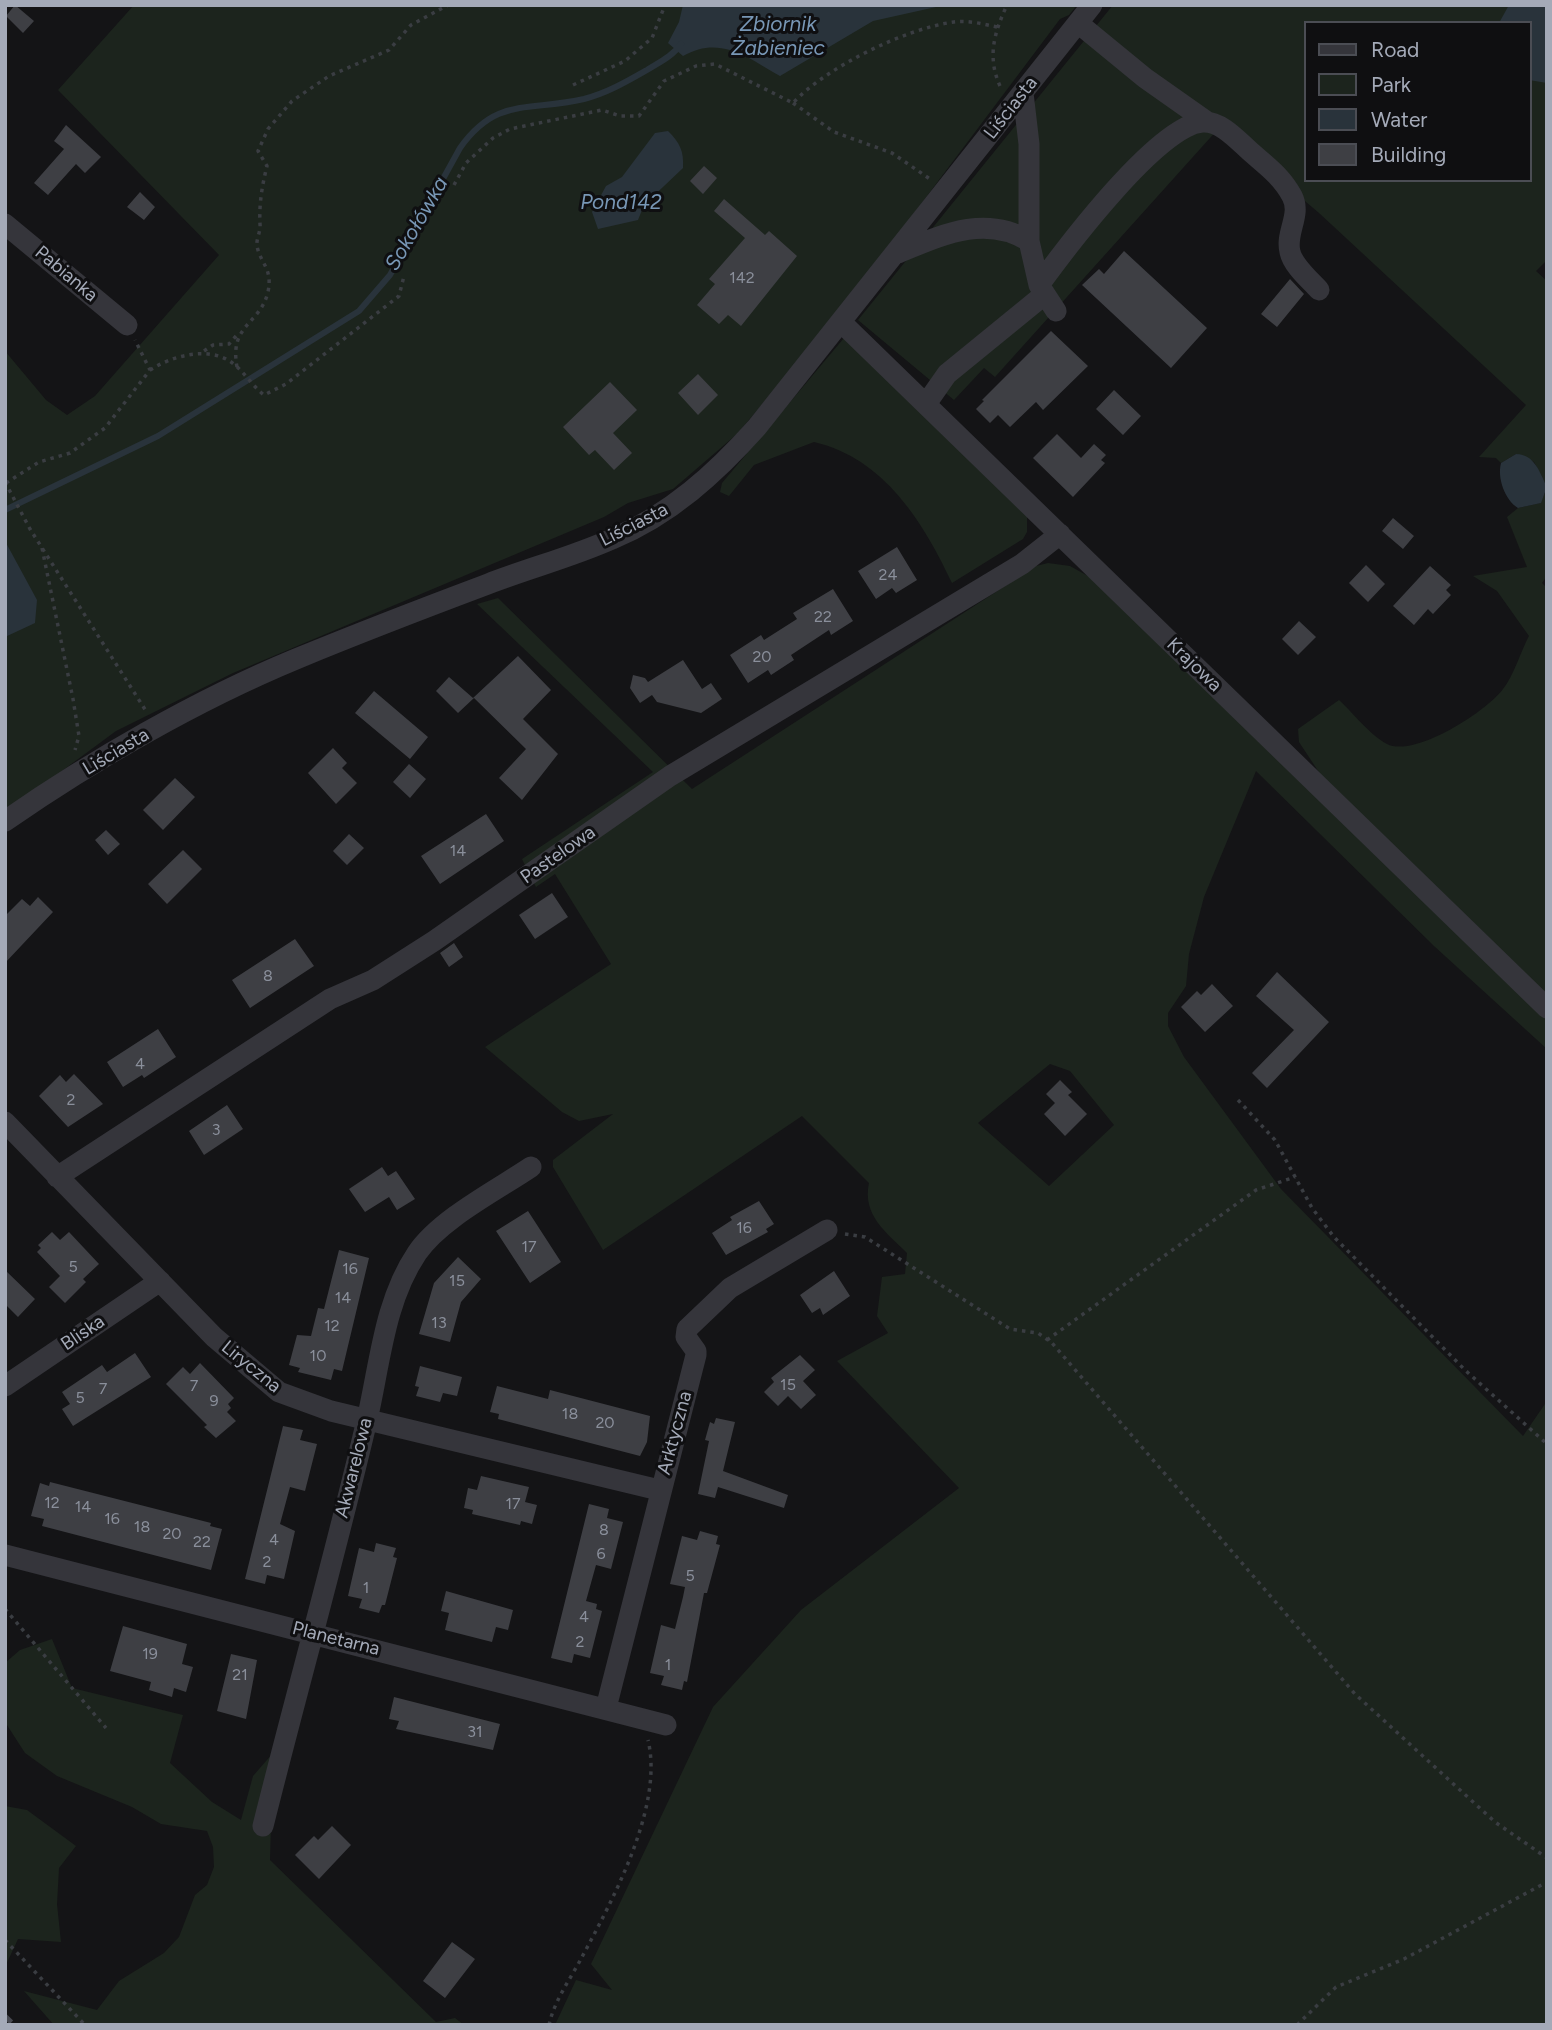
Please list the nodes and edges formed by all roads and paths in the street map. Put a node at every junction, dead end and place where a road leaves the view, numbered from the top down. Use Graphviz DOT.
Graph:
graph roads {
  1 [pos="448,5"];
  2 [pos="665,5"];
  3 [pos="1007,5"];
  4 [pos="1092,5"];
  5 [pos="441,7"];
  6 [pos="1078,23"];
  7 [pos="997,27"];
  8 [pos="573,85"];
  9 [pos="1017,101"];
  10 [pos="793,103"];
  11 [pos="1206,121"];
  12 [pos="454,185"];
  13 [pos="946,191"];
  14 [pos="5,224"];
  15 [pos="1029,241"];
  16 [pos="896,254"];
  17 [pos="404,276"];
  18 [pos="1319,290"];
  19 [pos="1046,297"];
  20 [pos="842,323"];
  21 [pos="127,325"];
  22 [pos="238,335"];
  23 [pos="204,352"];
  24 [pos="237,368"];
  25 [pos="150,370"];
  26 [pos="926,404"];
  27 [pos="6,483"];
  28 [pos="1060,534"];
  29 [pos="41,546"];
  30 [pos="157,728"];
  31 [pos="64,784"];
  32 [pos="5,821"];
  33 [pos="1547,1009"];
  34 [pos="1238,1100"];
  35 [pos="5,1122"];
  36 [pos="531,1167"];
  37 [pos="57,1177"];
  38 [pos="1295,1177"];
  39 [pos="827,1230"];
  40 [pos="160,1281"];
  41 [pos="1047,1340"];
  42 [pos="5,1386"];
  43 [pos="367,1420"];
  44 [pos="1547,1444"];
  45 [pos="659,1490"];
  46 [pos="5,1555"];
  47 [pos="5,1609"];
  48 [pos="311,1633"];
  49 [pos="606,1708"];
  50 [pos="635,1717"];
  51 [pos="666,1725"];
  52 [pos="106,1728"];
  53 [pos="263,1826"];
  54 [pos="1547,1858"];
  55 [pos="1547,1882"];
  56 [pos="5,1940"];
  57 [pos="86,2025"];
  58 [pos="549,2025"];
  59 [pos="1297,2025"];
  1 -- 5 [label="path"];
  2 -- 8 [label="path"];
  3 -- 7 [label="path"];
  4 -- 6 [label="street, Liściasta"];
  5 -- 22 [label="path"];
  6 -- 9 [label="street, Liściasta"];
  6 -- 11 [label="street"];
  7 -- 9 [label="path"];
  7 -- 10 [label="path"];
  9 -- 13 [label="street, Liściasta"];
  9 -- 15 [label="street"];
  10 -- 12 [label="path"];
  10 -- 13 [label="path"];
  11 -- 18 [label="street"];
  11 -- 19 [label="street"];
  13 -- 16 [label="street, Liściasta"];
  14 -- 21 [label="street, Pabianka"];
  15 -- 16 [label="street"];
  15 -- 19 [label="street"];
  16 -- 20 [label="street, Liściasta"];
  17 -- 24 [label="path"];
  19 -- 26 [label="street"];
  20 -- 26 [label="street, Krajowa"];
  20 -- 30 [label="street, Liściasta"];
  21 -- 25 [label="path"];
  22 -- 23 [label="path"];
  22 -- 24 [label="path"];
  23 -- 24 [label="path"];
  23 -- 25 [label="path"];
  25 -- 27 [label="path"];
  26 -- 28 [label="street, Krajowa"];
  27 -- 29 [label="path"];
  28 -- 33 [label="street, Krajowa"];
  28 -- 37 [label="street, Pastelowa"];
  29 -- 30 [label="path"];
  29 -- 31 [label="path"];
  30 -- 31 [label="street, Liściasta"];
  31 -- 32 [label="street, Liściasta"];
  34 -- 38 [label="path"];
  35 -- 37 [label="street, Liryczna"];
  36 -- 43 [label="street, Akwarelowa"];
  37 -- 40 [label="street, Liryczna"];
  38 -- 41 [label="path"];
  38 -- 44 [label="path"];
  39 -- 41 [label="path"];
  39 -- 45 [label="street, Arktyczna"];
  40 -- 42 [label="street, Bliska"];
  40 -- 43 [label="street, Liryczna"];
  41 -- 54 [label="path"];
  43 -- 45 [label="street, Liryczna"];
  43 -- 48 [label="street, Akwarelowa"];
  45 -- 49 [label="street, Arktyczna"];
  46 -- 48 [label="street, Planetarna"];
  47 -- 52 [label="path"];
  48 -- 49 [label="street, Planetarna"];
  48 -- 53 [label="street, Akwarelowa"];
  49 -- 50 [label="street, Planetarna"];
  50 -- 51 [label="street, Planetarna"];
  50 -- 58 [label="path"];
  55 -- 59 [label="path"];
  56 -- 57 [label="path"];
}
